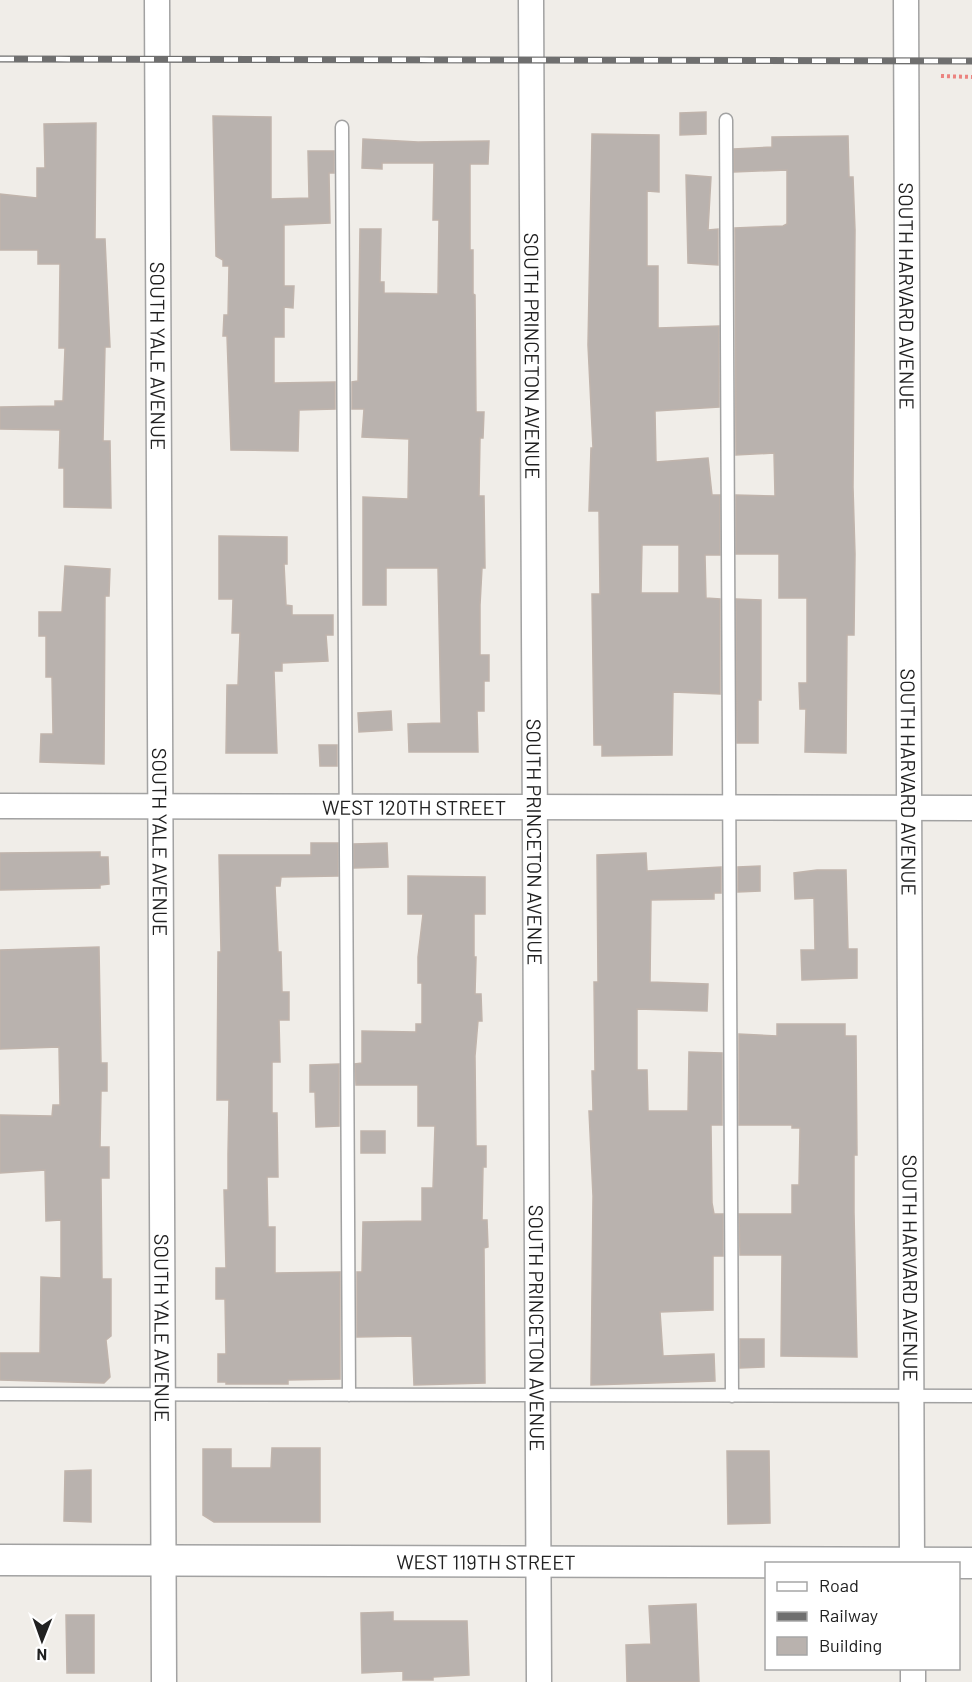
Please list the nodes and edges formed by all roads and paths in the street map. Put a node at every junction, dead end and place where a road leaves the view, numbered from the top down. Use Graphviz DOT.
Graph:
graph roads {
  1 [pos="157,0"];
  2 [pos="531,0"];
  3 [pos="906,0"];
  4 [pos="941,76"];
  5 [pos="972,77"];
  6 [pos="726,120"];
  7 [pos="342,127"];
  8 [pos="0,806"];
  9 [pos="160,806"];
  10 [pos="346,807"];
  11 [pos="534,807"];
  12 [pos="729,808"];
  13 [pos="909,808"];
  14 [pos="972,808"];
  15 [pos="0,1394"];
  16 [pos="163,1395"];
  17 [pos="349,1395"];
  18 [pos="537,1395"];
  19 [pos="732,1396"];
  20 [pos="911,1396"];
  21 [pos="972,1396"];
  22 [pos="0,1560"];
  23 [pos="164,1561"];
  24 [pos="538,1562"];
  25 [pos="912,1562"];
  26 [pos="765,1563"];
  27 [pos="164,1682"];
  28 [pos="539,1682"];
  1 -- 9 [label="street, SOUTH YALE AVENUE"];
  2 -- 11 [label="street, SOUTH PRINCETON AVENUE"];
  3 -- 13 [label="street, SOUTH HARVARD AVENUE"];
  4 -- 5 [label="path"];
  6 -- 12 [label="lane"];
  7 -- 10 [label="lane"];
  8 -- 9 [label="street, WEST 120TH STREET"];
  9 -- 10 [label="street, WEST 120TH STREET"];
  9 -- 16 [label="street, SOUTH YALE AVENUE"];
  10 -- 11 [label="street, WEST 120TH STREET"];
  10 -- 17 [label="lane"];
  11 -- 12 [label="street, WEST 120TH STREET"];
  11 -- 18 [label="street, SOUTH PRINCETON AVENUE"];
  12 -- 13 [label="street, WEST 120TH STREET"];
  12 -- 19 [label="lane"];
  13 -- 14 [label="street, WEST 120TH STREET"];
  13 -- 20 [label="street, SOUTH HARVARD AVENUE"];
  15 -- 16 [label="lane"];
  16 -- 17 [label="lane"];
  16 -- 23 [label="street, SOUTH YALE AVENUE"];
  17 -- 18 [label="lane"];
  18 -- 19 [label="lane"];
  18 -- 24 [label="street, SOUTH PRINCETON AVENUE"];
  19 -- 20 [label="lane"];
  20 -- 21 [label="lane"];
  20 -- 25 [label="street, SOUTH HARVARD AVENUE"];
  22 -- 23 [label="street, WEST 119TH STREET"];
  23 -- 24 [label="street, WEST 119TH STREET"];
  23 -- 27 [label="street, SOUTH YALE AVENUE"];
  24 -- 26 [label="street, WEST 119TH STREET"];
  24 -- 28 [label="street, SOUTH PRINCETON AVENUE"];
}
